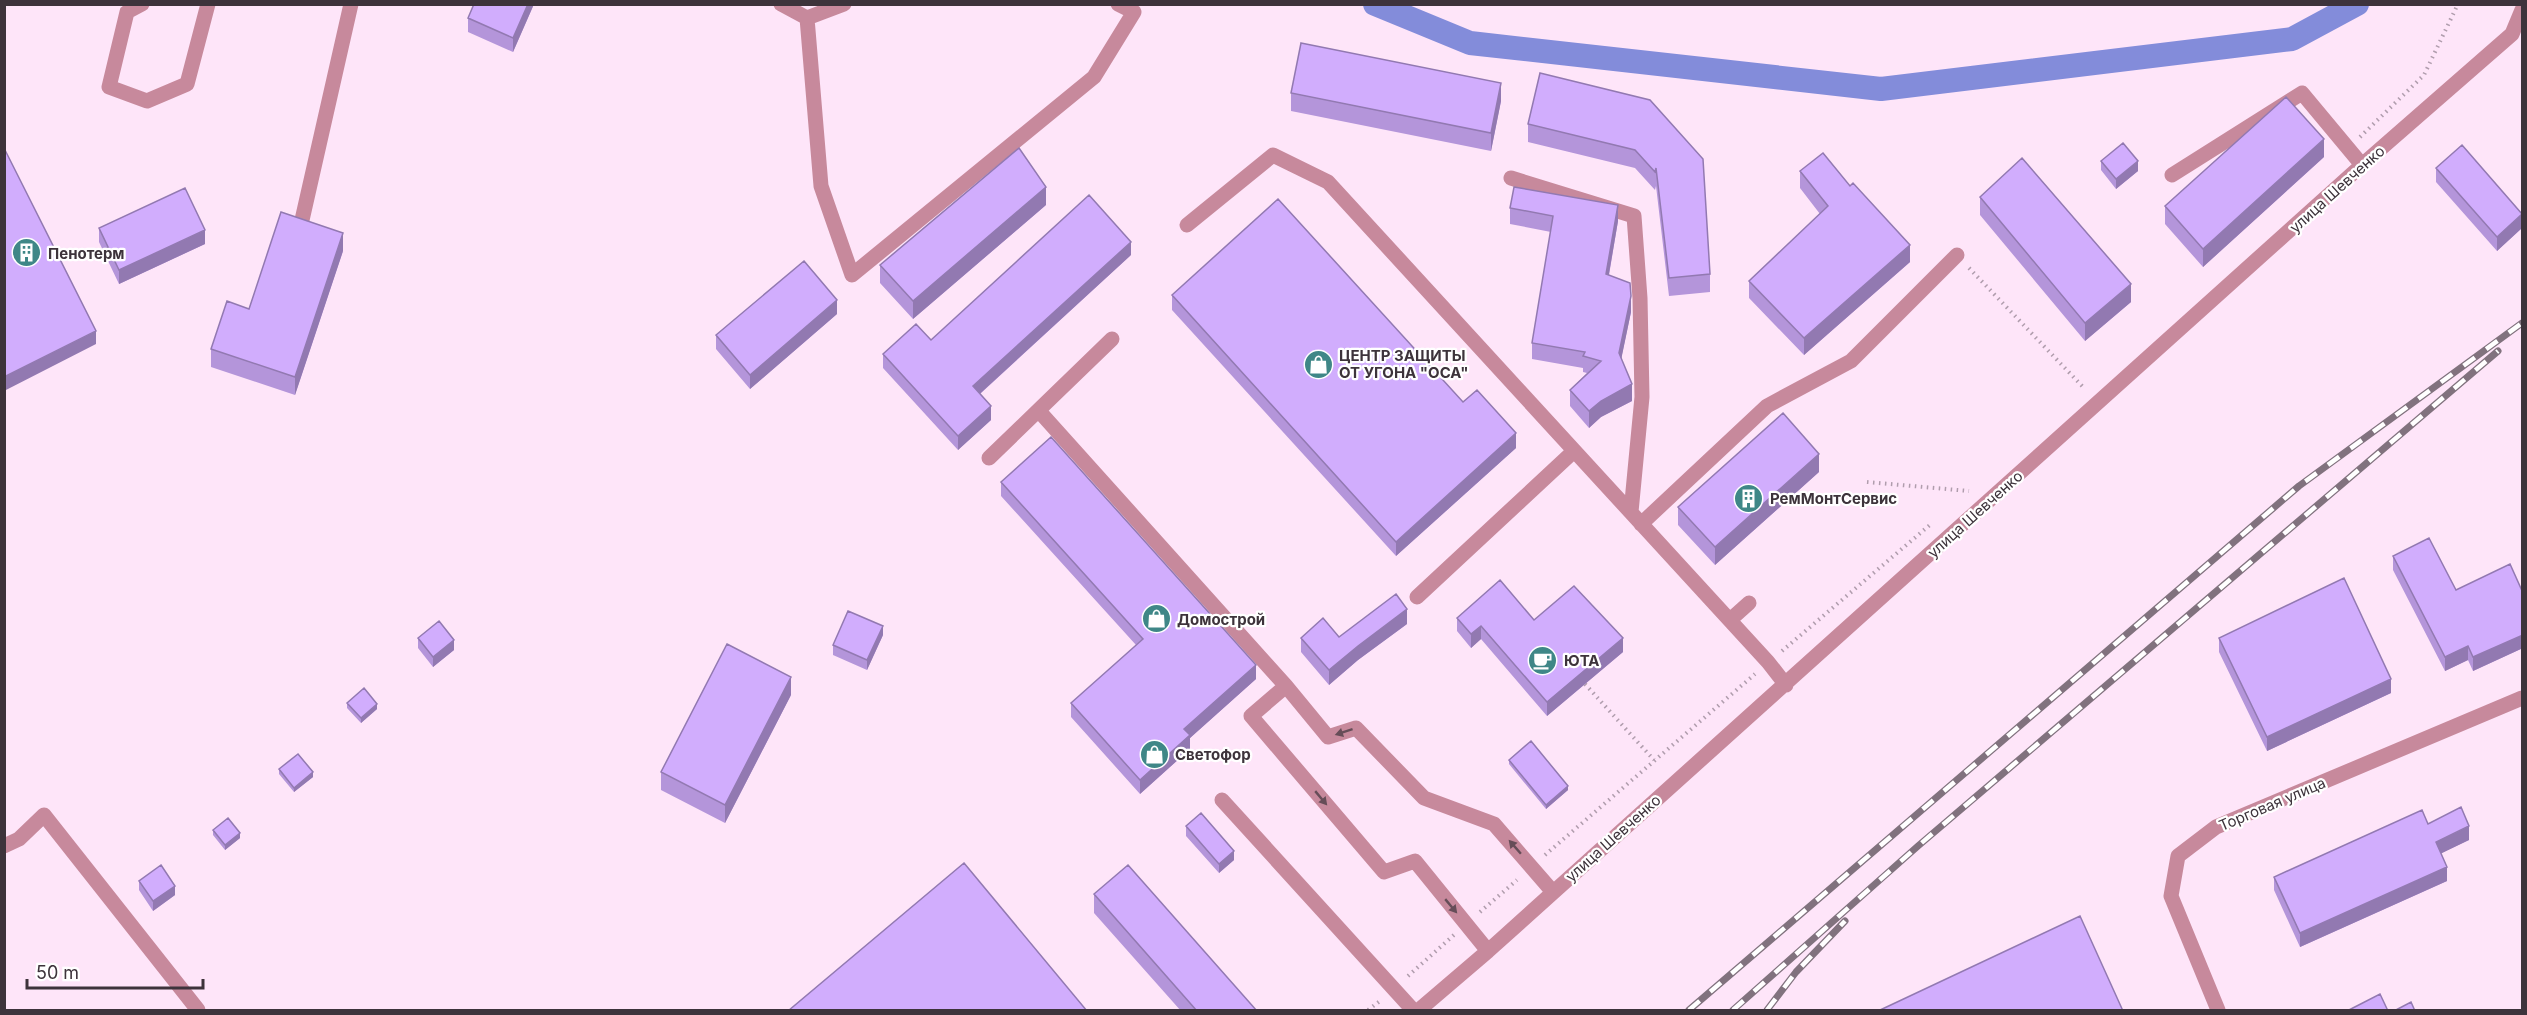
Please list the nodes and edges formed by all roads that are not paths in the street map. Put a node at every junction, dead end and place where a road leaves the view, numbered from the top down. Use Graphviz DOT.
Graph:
graph roads {
  1 [pos="142,4"];
  2 [pos="208,4"];
  3 [pos="351,4"];
  4 [pos="781,4"];
  5 [pos="844,4"];
  6 [pos="1118,4"];
  7 [pos="2523,10"];
  8 [pos="807,18"];
  9 [pos="2517,38"];
  10 [pos="2362,165"];
  11 [pos="2172,175"];
  12 [pos="1511,178"];
  13 [pos="302,219"];
  14 [pos="1187,225"];
  15 [pos="1957,255"];
  16 [pos="1112,339"];
  17 [pos="1039,411"];
  18 [pos="1575,451"];
  19 [pos="989,458"];
  20 [pos="1636,518"];
  21 [pos="1417,597"];
  22 [pos="1749,603"];
  23 [pos="1730,620"];
  24 [pos="1786,685"];
  25 [pos="1286,686"];
  26 [pos="2523,698"];
  27 [pos="1222,800"];
  28 [pos="4,846"];
  29 [pos="1553,892"];
  30 [pos="1488,951"];
  31 [pos="198,1011"];
  32 [pos="1413,1011"];
  33 [pos="1419,1011"];
  34 [pos="2218,1011"];
  1 -- 2 [label="street"];
  3 -- 13 [label="street"];
  4 -- 8 [label="street"];
  5 -- 8 [label="street"];
  6 -- 8 [label="street"];
  7 -- 9 [label="street, улица Шевченко"];
  9 -- 10 [label="street, улица Шевченко"];
  10 -- 11 [label="street"];
  10 -- 24 [label="street, улица Шевченко"];
  12 -- 20 [label="street"];
  14 -- 18 [label="street"];
  15 -- 20 [label="street"];
  16 -- 17 [label="street"];
  17 -- 19 [label="street"];
  17 -- 25 [label="street"];
  18 -- 20 [label="street"];
  18 -- 21 [label="street"];
  20 -- 23 [label="street"];
  22 -- 23 [label="street"];
  23 -- 24 [label="street"];
  24 -- 29 [label="street, улица Шевченко"];
  29 -- 25 [label="street, one-way"];
  25 -- 30 [label="street, one-way"];
  26 -- 34 [label="street, Торговая улица"];
  27 -- 32 [label="street"];
  28 -- 31 [label="street"];
  29 -- 30 [label="street, улица Шевченко"];
  30 -- 33 [label="street, улица Шевченко"];
}
